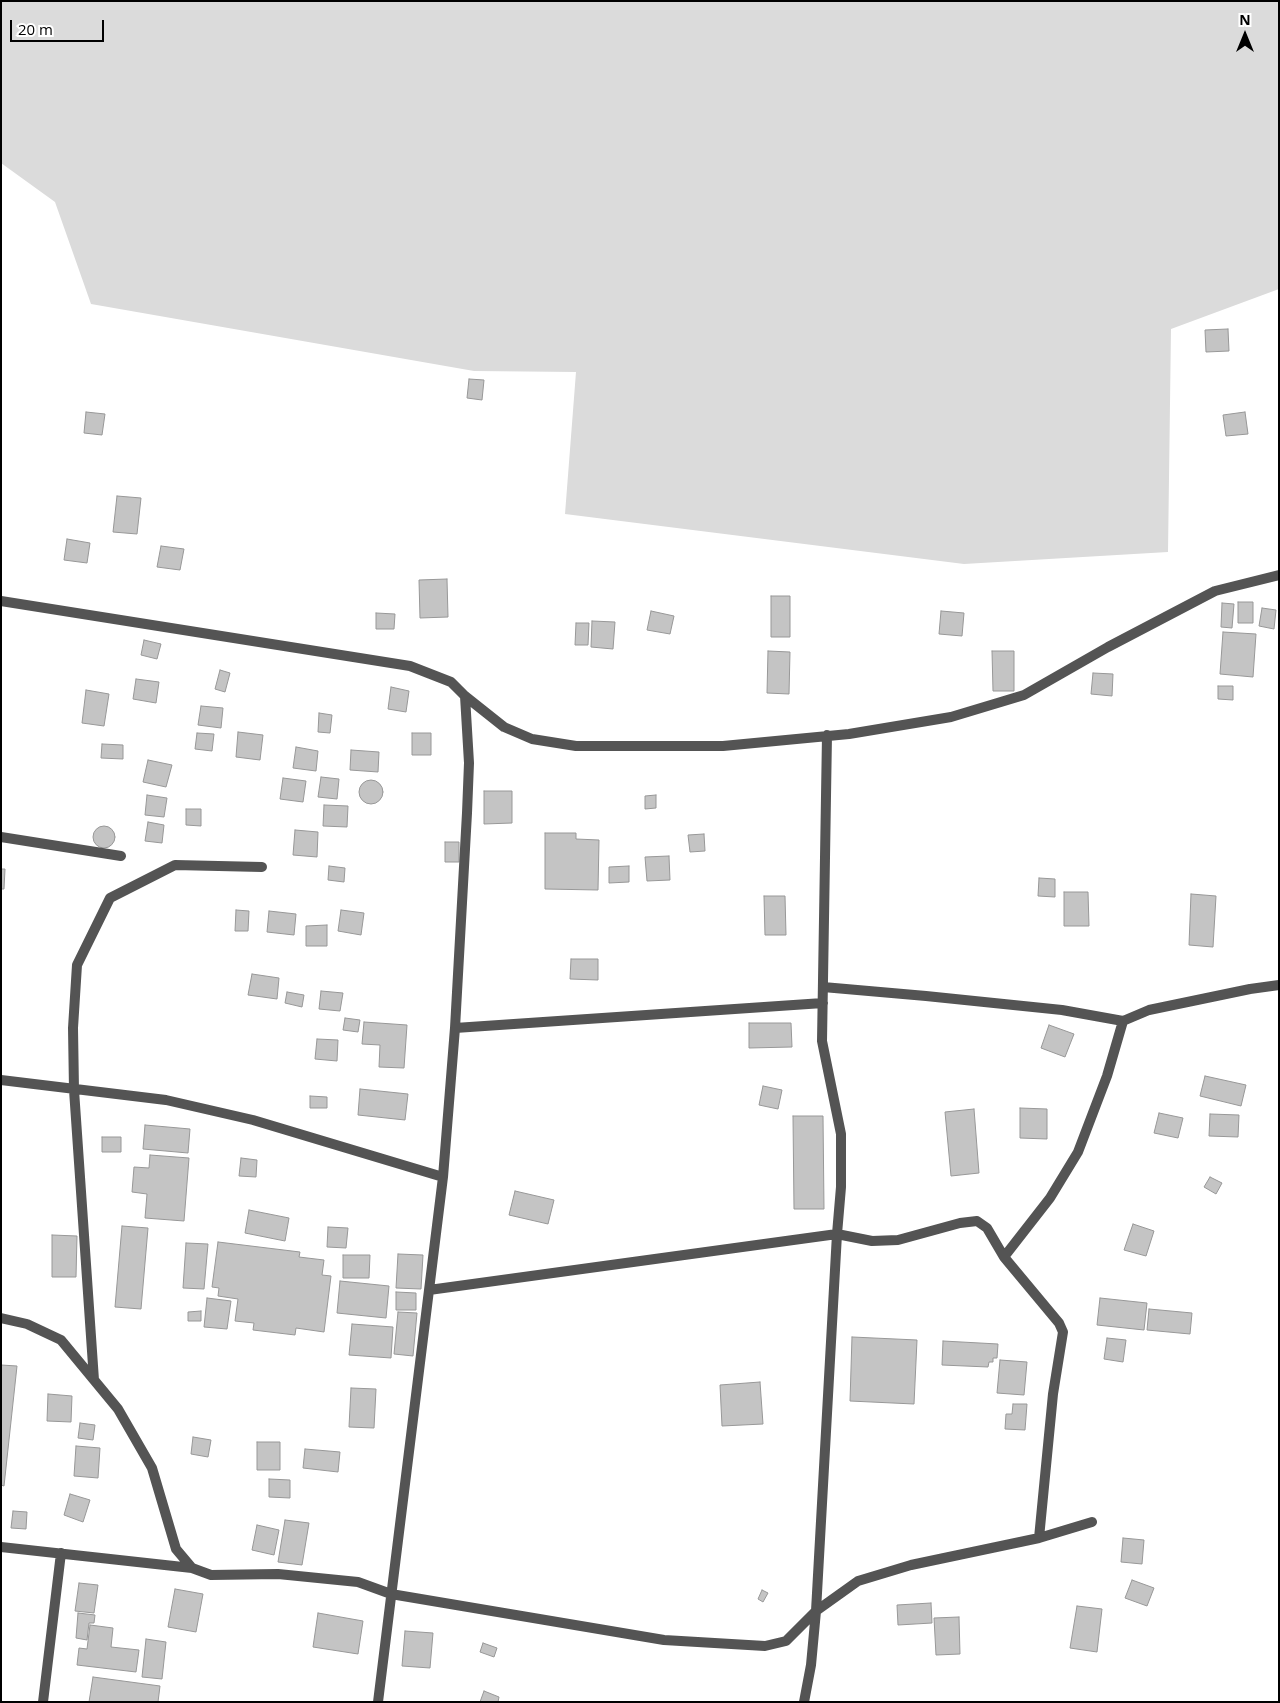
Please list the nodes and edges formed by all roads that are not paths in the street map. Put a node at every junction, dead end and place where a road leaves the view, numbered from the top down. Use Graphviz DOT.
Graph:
graph roads {
  1 [pos="1279,574"];
  2 [pos="1,601"];
  3 [pos="465,696"];
  4 [pos="827,736"];
  5 [pos="1,837"];
  6 [pos="121,856"];
  7 [pos="262,867"];
  8 [pos="1279,985"];
  9 [pos="823,987"];
  10 [pos="823,1003"];
  11 [pos="1123,1021"];
  12 [pos="455,1028"];
  13 [pos="1,1080"];
  14 [pos="74,1090"];
  15 [pos="443,1176"];
  16 [pos="837,1234"];
  17 [pos="1004,1257"];
  18 [pos="429,1290"];
  19 [pos="1,1318"];
  20 [pos="94,1380"];
  21 [pos="1092,1522"];
  22 [pos="1038,1538"];
  23 [pos="1,1546"];
  24 [pos="61,1554"];
  25 [pos="192,1568"];
  26 [pos="391,1594"];
  27 [pos="816,1611"];
  28 [pos="43,1702"];
  29 [pos="378,1702"];
  30 [pos="804,1702"];
  1 -- 4 [label="street"];
  2 -- 3 [label="street"];
  3 -- 4 [label="street"];
  3 -- 12 [label="street"];
  4 -- 9 [label="street"];
  5 -- 6 [label="street"];
  7 -- 14 [label="street"];
  8 -- 11 [label="street"];
  9 -- 10 [label="street"];
  9 -- 11 [label="street"];
  10 -- 12 [label="street"];
  10 -- 16 [label="street"];
  11 -- 17 [label="street"];
  12 -- 15 [label="street"];
  13 -- 14 [label="street"];
  14 -- 15 [label="street"];
  14 -- 20 [label="street"];
  15 -- 18 [label="street"];
  16 -- 17 [label="street"];
  16 -- 18 [label="street"];
  16 -- 27 [label="street"];
  17 -- 22 [label="street"];
  18 -- 26 [label="street"];
  19 -- 20 [label="street"];
  20 -- 25 [label="street"];
  21 -- 22 [label="street"];
  22 -- 27 [label="street"];
  23 -- 24 [label="street"];
  24 -- 25 [label="street"];
  24 -- 28 [label="street"];
  25 -- 26 [label="street"];
  26 -- 27 [label="street"];
  26 -- 29 [label="street"];
  27 -- 30 [label="street"];
}
